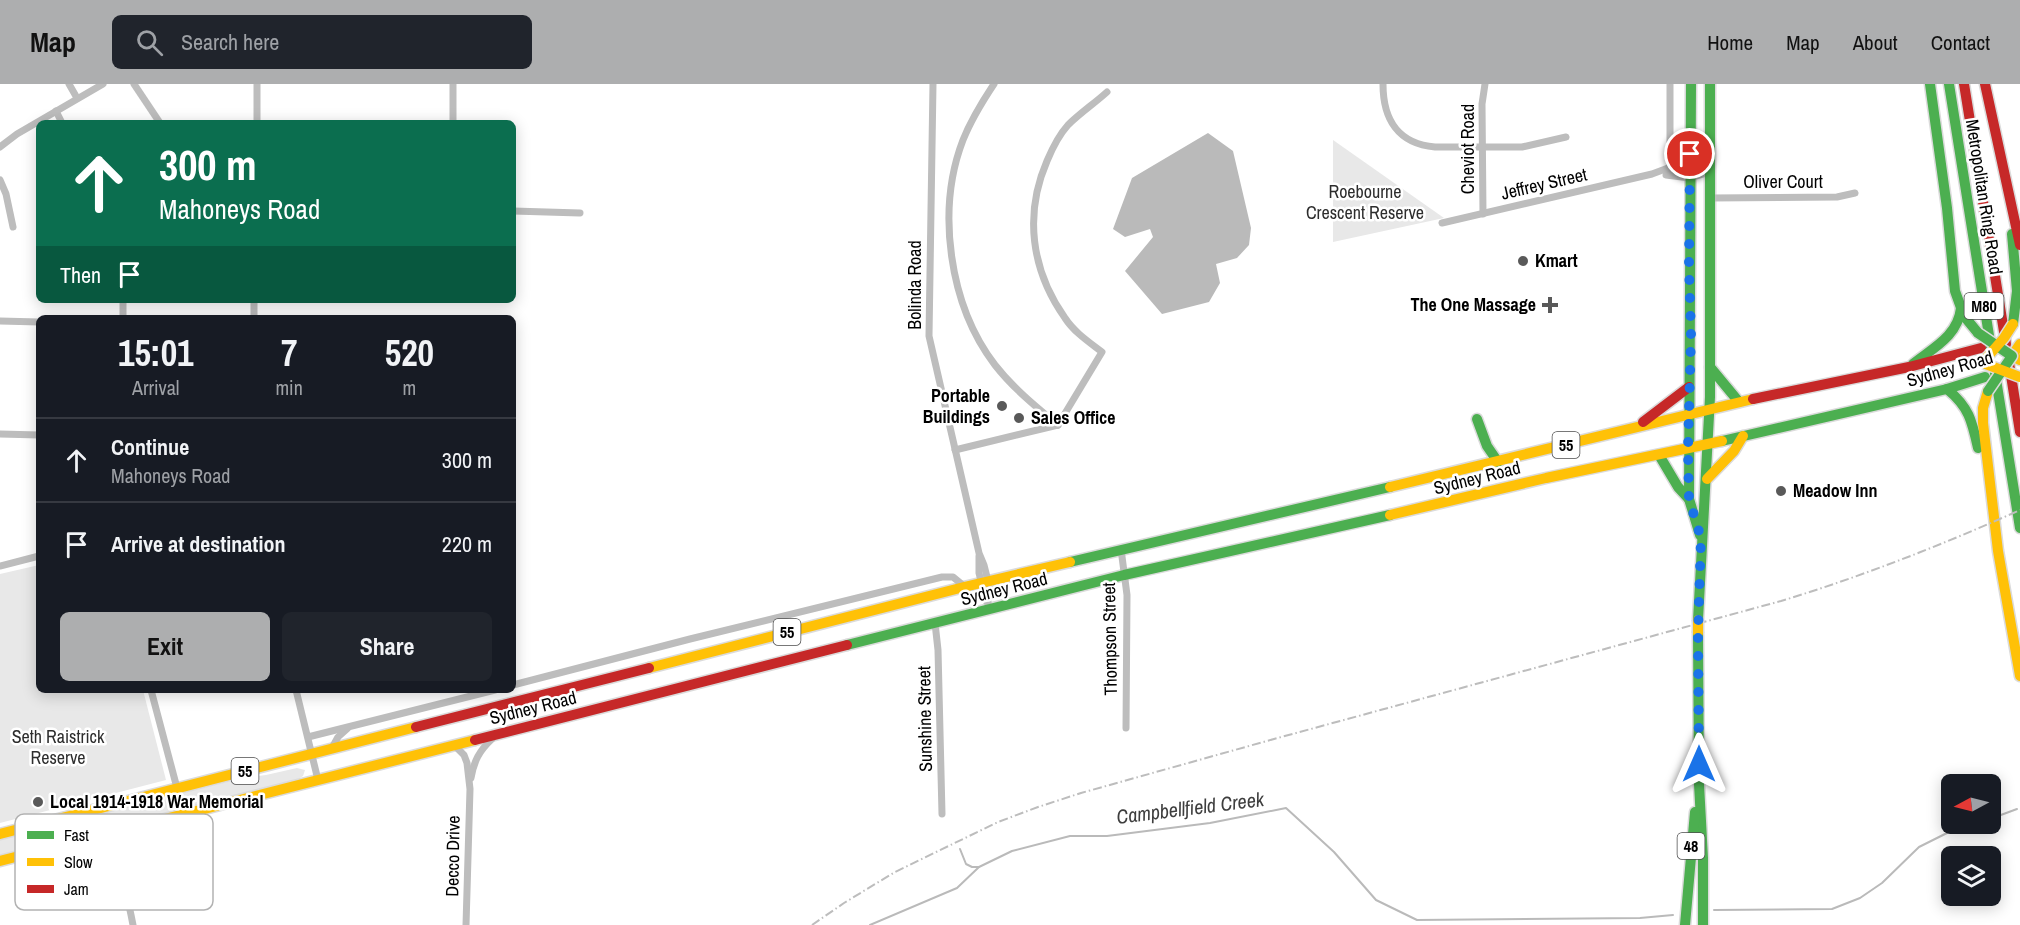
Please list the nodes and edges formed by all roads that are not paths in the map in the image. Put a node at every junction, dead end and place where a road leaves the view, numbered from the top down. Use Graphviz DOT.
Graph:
graph roads {
  1 [pos="69,84"];
  2 [pos="102,84"];
  3 [pos="134,84"];
  4 [pos="257,84"];
  5 [pos="453,84"];
  6 [pos="933,84"];
  7 [pos="994,84"];
  8 [pos="1383,84"];
  9 [pos="1485,84"];
  10 [pos="1670,84"];
  11 [pos="1691,84"];
  12 [pos="1710,84"];
  13 [pos="1930,84"];
  14 [pos="1949,84"];
  15 [pos="1964,84"];
  16 [pos="1984,84"];
  17 [pos="1107,92"];
  18 [pos="77,99"];
  19 [pos="56,111"];
  20 [pos="41,120"];
  21 [pos="61,120"];
  22 [pos="158,120"];
  23 [pos="256,120"];
  24 [pos="453,120"];
  25 [pos="36,123"];
  26 [pos="1566,137"];
  27 [pos="0,147"];
  28 [pos="1483,147"];
  29 [pos="1690,154"];
  30 [pos="1670,171"];
  31 [pos="1710,172"];
  32 [pos="1690,178"];
  33 [pos="2005,179"];
  34 [pos="0,180"];
  35 [pos="1855,193"];
  36 [pos="1710,198"];
  37 [pos="516,211"];
  38 [pos="580,213"];
  39 [pos="1483,214"];
  40 [pos="1442,223"];
  41 [pos="13,227"];
  42 [pos="2020,245"];
  43 [pos="1961,308"];
  44 [pos="0,321"];
  45 [pos="36,322"];
  46 [pos="1691,335"];
  47 [pos="1709,335"];
  48 [pos="1997,344"];
  49 [pos="2018,349"];
  50 [pos="1961,354"];
  51 [pos="1983,362"];
  52 [pos="2020,366"];
  53 [pos="1710,367"];
  54 [pos="1909,367"];
  55 [pos="2001,371"];
  56 [pos="2020,377"];
  57 [pos="1964,384"];
  58 [pos="1689,387"];
  59 [pos="1947,389"];
  60 [pos="1739,402"];
  61 [pos="1710,409"];
  62 [pos="1689,414"];
  63 [pos="1477,419"];
  64 [pos="1058,425"];
  65 [pos="1633,428"];
  66 [pos="2020,432"];
  67 [pos="0,434"];
  68 [pos="36,435"];
  69 [pos="1743,436"];
  70 [pos="1708,444"];
  71 [pos="1688,449"];
  72 [pos="955,450"];
  73 [pos="1659,455"];
  74 [pos="1498,462"];
  75 [pos="1707,479"];
  76 [pos="1689,499"];
  77 [pos="1993,508"];
  78 [pos="2020,528"];
  79 [pos="1701,538"];
  80 [pos="1121,549"];
  81 [pos="36,557"];
  82 [pos="0,566"];
  83 [pos="1124,575"];
  84 [pos="984,582"];
  85 [pos="964,587"];
  86 [pos="988,609"];
  87 [pos="935,623"];
  88 [pos="720,632"];
  89 [pos="724,648"];
  90 [pos="2020,676"];
  91 [pos="516,684"];
  92 [pos="152,693"];
  93 [pos="297,693"];
  94 [pos="473,693"];
  95 [pos="477,693"];
  96 [pos="482,710"];
  97 [pos="349,728"];
  98 [pos="1126,728"];
  99 [pos="499,734"];
  100 [pos="308,737"];
  101 [pos="454,746"];
  102 [pos="333,748"];
  103 [pos="313,754"];
  104 [pos="318,780"];
  105 [pos="1699,784"];
  106 [pos="177,788"];
  107 [pos="470,789"];
  108 [pos="77,814"];
  109 [pos="184,814"];
  110 [pos="942,814"];
  111 [pos="15,830"];
  112 [pos="0,834"];
  113 [pos="15,857"];
  114 [pos="0,861"];
  115 [pos="129,910"];
  116 [pos="133,925"];
  117 [pos="466,925"];
  118 [pos="1685,925"];
  119 [pos="1703,925"];
  1 -- 18 [label="street"];
  2 -- 18 [label="street"];
  3 -- 22 [label="street"];
  4 -- 23 [label="street"];
  5 -- 24 [label="street"];
  6 -- 72 [label="street, Bolinda Road"];
  7 -- 64 [label="street"];
  8 -- 28 [label="street"];
  9 -- 28 [label="street, Cheviot Road"];
  10 -- 30 [label="street"];
  11 -- 29 [label="main road, 48"];
  12 -- 31 [label="main road, 48"];
  13 -- 43 [label="main road"];
  14 -- 78 [label="main road, Metropolitan Ring Road / M80"];
  15 -- 66 [label="main road, Metropolitan Ring Road / M80"];
  16 -- 33 [label="main road"];
  17 -- 64 [label="street"];
  18 -- 19 [label="street"];
  19 -- 20 [label="street"];
  19 -- 21 [label="street"];
  25 -- 27 [label="street"];
  26 -- 28 [label="street"];
  28 -- 39 [label="street, Cheviot Road"];
  29 -- 30 [label="street"];
  29 -- 32 [label="main road, 48"];
  30 -- 32 [label="street, Jeffrey Street"];
  30 -- 39 [label="street, Jeffrey Street"];
  31 -- 32 [label="street, Jeffrey Street"];
  31 -- 36 [label="main road, 48"];
  32 -- 46 [label="main road, 48"];
  33 -- 42 [label="main road"];
  33 -- 48 [label="main road, bridge"];
  34 -- 41 [label="street"];
  35 -- 36 [label="street, Oliver Court"];
  36 -- 47 [label="main road, 48"];
  37 -- 38 [label="street"];
  39 -- 40 [label="street, Jeffrey Street"];
  43 -- 48 [label="main road, bridge"];
  43 -- 54 [label="main road"];
  44 -- 45 [label="street"];
  46 -- 47 [label="main road"];
  46 -- 58 [label="main road, 48"];
  47 -- 53 [label="main road, 48"];
  48 -- 49 [label="main road, bridge"];
  48 -- 49 [label="main road, Sydney Road / 55, bridge"];
  48 -- 50 [label="main road, Sydney Road / 55"];
  48 -- 51 [label="main road, bridge"];
  49 -- 55 [label="main road, bridge"];
  50 -- 51 [label="main road"];
  50 -- 54 [label="main road, Sydney Road / 55"];
  51 -- 55 [label="main road, bridge"];
  51 -- 57 [label="main road"];
  52 -- 55 [label="main road, Sydney Road / 55"];
  53 -- 60 [label="main road"];
  53 -- 61 [label="main road, 48"];
  54 -- 60 [label="main road, Sydney Road / 55"];
  55 -- 56 [label="main road, bridge"];
  55 -- 57 [label="main road, Sydney Road / 55"];
  55 -- 77 [label="main road, bridge"];
  57 -- 59 [label="main road, Sydney Road / 55"];
  58 -- 62 [label="main road, 48"];
  58 -- 65 [label="main road"];
  59 -- 69 [label="main road, Sydney Road / 55"];
  59 -- 77 [label="main road"];
  60 -- 61 [label="main road, Sydney Road / 55"];
  61 -- 62 [label="main road, Sydney Road / 55"];
  61 -- 70 [label="main road, 48"];
  62 -- 65 [label="main road, Sydney Road / 55"];
  62 -- 71 [label="main road, 48"];
  63 -- 74 [label="main road"];
  64 -- 72 [label="street"];
  65 -- 74 [label="main road, Sydney Road / 55"];
  67 -- 68 [label="street"];
  69 -- 70 [label="main road, Sydney Road / 55"];
  69 -- 75 [label="main road"];
  70 -- 71 [label="main road, Sydney Road / 55"];
  70 -- 75 [label="main road, 48"];
  71 -- 73 [label="main road, Sydney Road / 55"];
  71 -- 76 [label="main road, 48"];
  72 -- 84 [label="street, Bolinda Road"];
  73 -- 76 [label="main road"];
  73 -- 83 [label="main road, Sydney Road / 55"];
  74 -- 80 [label="main road, Sydney Road / 55"];
  75 -- 79 [label="main road, 48"];
  76 -- 79 [label="main road, 48"];
  77 -- 90 [label="main road"];
  79 -- 105 [label="main road, 48, bridge"];
  80 -- 83 [label="street, Thompson Street"];
  80 -- 84 [label="main road, Sydney Road / 55"];
  81 -- 82 [label="street"];
  83 -- 86 [label="main road, Sydney Road / 55"];
  83 -- 98 [label="street, Thompson Street"];
  84 -- 85 [label="main road, Sydney Road / 55"];
  84 -- 86 [label="street, Bolinda Road"];
  85 -- 88 [label="street, Sydney Road"];
  85 -- 89 [label="main road, Sydney Road / 55"];
  86 -- 87 [label="main road, Sydney Road / 55"];
  87 -- 99 [label="main road, Sydney Road / 55"];
  87 -- 110 [label="street, Sunshine Street"];
  88 -- 89 [label="street"];
  88 -- 91 [label="street, Sydney Road"];
  89 -- 96 [label="main road, Sydney Road / 55"];
  92 -- 106 [label="street"];
  93 -- 100 [label="street"];
  94 -- 97 [label="street, Sydney Road"];
  95 -- 96 [label="street"];
  96 -- 102 [label="main road, Sydney Road / 55"];
  97 -- 100 [label="street, Sydney Road"];
  97 -- 102 [label="street"];
  99 -- 101 [label="main road, Sydney Road / 55"];
  99 -- 107 [label="street, Decco Drive"];
  100 -- 103 [label="street"];
  101 -- 104 [label="main road, Sydney Road / 55"];
  101 -- 107 [label="street, Decco Drive"];
  102 -- 103 [label="main road, Sydney Road / 55"];
  103 -- 104 [label="street"];
  103 -- 106 [label="main road, Sydney Road / 55"];
  104 -- 109 [label="main road, Sydney Road / 55"];
  105 -- 118 [label="main road, 48"];
  105 -- 119 [label="main road, 48"];
  106 -- 108 [label="main road, Sydney Road / 55"];
  107 -- 117 [label="street, Decco Drive"];
  111 -- 112 [label="main road, Sydney Road / 55"];
  113 -- 114 [label="main road, Sydney Road / 55"];
  115 -- 116 [label="street"];
}
